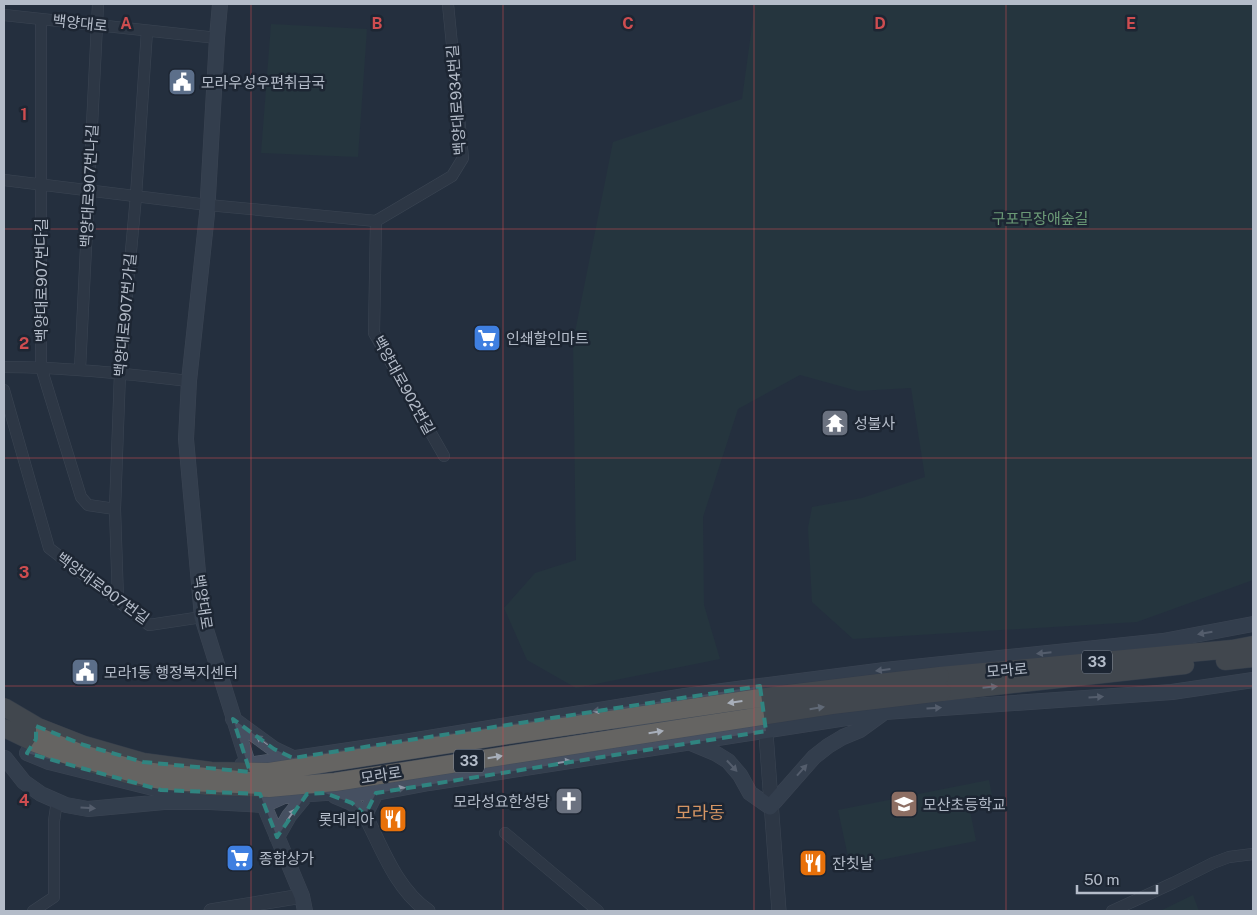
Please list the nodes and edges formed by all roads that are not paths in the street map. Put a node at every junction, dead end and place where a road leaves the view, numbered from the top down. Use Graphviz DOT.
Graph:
graph roads {
  1 [pos="98,4"];
  2 [pos="220,4"];
  3 [pos="448,4"];
  4 [pos="4,15"];
  5 [pos="41,19"];
  6 [pos="97,25"];
  7 [pos="147,30"];
  8 [pos="217,38"];
  9 [pos="4,180"];
  10 [pos="41,184"];
  11 [pos="89,190"];
  12 [pos="136,196"];
  13 [pos="208,205"];
  14 [pos="376,221"];
  15 [pos="4,367"];
  16 [pos="41,367"];
  17 [pos="80,369"];
  18 [pos="120,373"];
  19 [pos="189,381"];
  20 [pos="4,390"];
  21 [pos="444,456"];
  22 [pos="115,509"];
  23 [pos="118,600"];
  24 [pos="202,617"];
  25 [pos="1253,624"];
  26 [pos="1253,645"];
  27 [pos="1253,658"];
  28 [pos="1253,680"];
  29 [pos="941,684"];
  30 [pos="760,686"];
  31 [pos="4,706"];
  32 [pos="886,712"];
  33 [pos="233,719"];
  34 [pos="35,721"];
  35 [pos="4,728"];
  36 [pos="766,731"];
  37 [pos="410,741"];
  38 [pos="690,743"];
  39 [pos="27,754"];
  40 [pos="4,758"];
  41 [pos="294,758"];
  42 [pos="248,765"];
  43 [pos="430,783"];
  44 [pos="376,792"];
  45 [pos="325,793"];
  46 [pos="307,794"];
  47 [pos="261,800"];
  48 [pos="57,801"];
  49 [pos="770,807"];
  50 [pos="365,815"];
  51 [pos="505,833"];
  52 [pos="278,837"];
  53 [pos="1253,854"];
  54 [pos="303,904"];
  55 [pos="33,911"];
  56 [pos="211,911"];
  57 [pos="428,911"];
  58 [pos="598,911"];
  59 [pos="779,911"];
  60 [pos="1112,911"];
  1 -- 6 [label="street, 백양대로907번나길"];
  2 -- 8 [label="main road, 백양대로"];
  3 -- 14 [label="street, 백양대로934번길"];
  4 -- 5 [label="street, 백양대로"];
  5 -- 6 [label="street, 백양대로"];
  5 -- 10 [label="street, 백양대로907번다길"];
  6 -- 7 [label="street, 백양대로"];
  6 -- 11 [label="street, 백양대로907번나길"];
  7 -- 8 [label="street, 백양대로"];
  7 -- 12 [label="street, 백양대로907번가길"];
  8 -- 13 [label="main road, 백양대로"];
  9 -- 10 [label="street"];
  10 -- 11 [label="street"];
  10 -- 16 [label="street, 백양대로907번다길"];
  11 -- 12 [label="street"];
  11 -- 17 [label="street, 백양대로907번나길"];
  12 -- 13 [label="street"];
  12 -- 18 [label="street, 백양대로907번가길"];
  13 -- 14 [label="street"];
  13 -- 19 [label="main road, 백양대로"];
  14 -- 21 [label="street, 백양대로902번길"];
  15 -- 16 [label="street"];
  16 -- 17 [label="street"];
  16 -- 22 [label="street, 백양대로907번다길"];
  17 -- 18 [label="street"];
  18 -- 19 [label="street"];
  18 -- 22 [label="street, 백양대로907번가길"];
  19 -- 24 [label="main road, 백양대로"];
  20 -- 23 [label="street, 백양대로907번길"];
  22 -- 23 [label="street, 백양대로907번가길"];
  23 -- 24 [label="street, 백양대로907번길"];
  24 -- 33 [label="main road, 백양대로"];
  25 -- 30 [label="main road, 모라로, one-way"];
  26 -- 29 [label="highway, 모라로 / 33"];
  29 -- 27 [label="highway, 모라로 / 33, one-way"];
  32 -- 28 [label="main road, 모라로, one-way"];
  29 -- 31 [label="highway, 모라로 / 33, one-way, bridge"];
  35 -- 29 [label="highway, 모라로 / 33, one-way, bridge"];
  30 -- 36 [label="street"];
  30 -- 37 [label="main road, 모라로, one-way"];
  31 -- 34 [label="main road, 모라로"];
  32 -- 36 [label="main road, 모라로"];
  49 -- 32 [label="main road, one-way"];
  41 -- 33 [label="main road, one-way"];
  33 -- 42 [label="main road, 백양대로"];
  34 -- 39 [label="main road"];
  34 -- 42 [label="main road, 모라로"];
  36 -- 38 [label="main road, 모라로"];
  36 -- 49 [label="street"];
  37 -- 41 [label="main road, 모라로"];
  37 -- 43 [label="main road"];
  43 -- 38 [label="main road, 모라로, one-way"];
  38 -- 49 [label="main road, one-way"];
  39 -- 40 [label="main road"];
  39 -- 47 [label="main road, 모라로"];
  40 -- 48 [label="main road, 모라로"];
  41 -- 42 [label="main road, 모라로"];
  42 -- 47 [label="main road, 백양대로"];
  44 -- 43 [label="main road, 모라로, one-way"];
  44 -- 45 [label="main road, 모라로"];
  44 -- 50 [label="main road"];
  45 -- 46 [label="main road, 모라로"];
  45 -- 50 [label="main road"];
  46 -- 47 [label="main road, 모라로"];
  52 -- 46 [label="main road, one-way"];
  48 -- 47 [label="main road, 모라로, one-way"];
  47 -- 52 [label="main road, 백양대로"];
  48 -- 55 [label="street"];
  49 -- 59 [label="street"];
  50 -- 57 [label="street"];
  51 -- 58 [label="street"];
  52 -- 54 [label="main road, 백양대로"];
  53 -- 60 [label="street"];
  54 -- 56 [label="street, 백양대로"];
}
